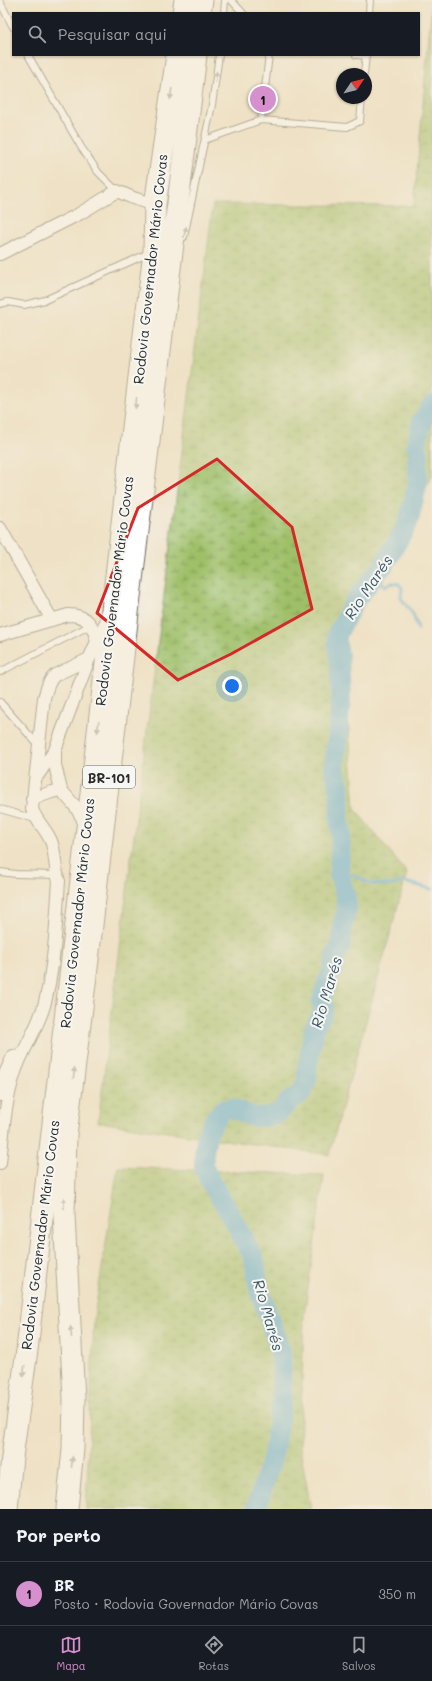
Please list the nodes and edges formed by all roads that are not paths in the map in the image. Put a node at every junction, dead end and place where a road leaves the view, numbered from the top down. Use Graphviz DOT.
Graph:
graph roads {
  1 [pos="185,0"];
  2 [pos="202,0"];
  3 [pos="225,0"];
  4 [pos="231,0"];
  5 [pos="370,0"];
  6 [pos="0,2"];
  7 [pos="183,12"];
  8 [pos="200,12"];
  9 [pos="224,12"];
  10 [pos="242,12"];
  11 [pos="369,12"];
  12 [pos="12,25"];
  13 [pos="29,56"];
  14 [pos="177,56"];
  15 [pos="196,56"];
  16 [pos="219,56"];
  17 [pos="269,56"];
  18 [pos="366,56"];
  19 [pos="365,68"];
  20 [pos="361,104"];
  21 [pos="261,120"];
  22 [pos="205,140"];
  23 [pos="117,191"];
  24 [pos="155,205"];
  25 [pos="183,241"];
  26 [pos="154,251"];
  27 [pos="0,254"];
  28 [pos="178,264"];
  29 [pos="0,304"];
  30 [pos="164,325"];
  31 [pos="0,528"];
  32 [pos="112,607"];
  33 [pos="52,620"];
  34 [pos="91,625"];
  35 [pos="0,635"];
  36 [pos="97,642"];
  37 [pos="89,659"];
  38 [pos="0,672"];
  39 [pos="0,702"];
  40 [pos="39,746"];
  41 [pos="55,750"];
  42 [pos="36,778"];
  43 [pos="61,790"];
  44 [pos="32,799"];
  45 [pos="0,810"];
  46 [pos="35,818"];
  47 [pos="87,825"];
  48 [pos="0,872"];
  49 [pos="57,875"];
  50 [pos="0,1095"];
  51 [pos="0,1163"];
  52 [pos="7,1509"];
  53 [pos="68,1509"];
  1 -- 7 [label="highway"];
  2 -- 8 [label="highway"];
  3 -- 9 [label="lane"];
  4 -- 10 [label="lane"];
  5 -- 11 [label="lane"];
  6 -- 12 [label="lane"];
  13 -- 23 [label="lane"];
  14 -- 24 [label="highway, Rodovia Governador Mário Covas / BR-101, one-way"];
  15 -- 30 [label="highway, Rodovia Governador Mário Covas / BR-101"];
  22 -- 16 [label="lane, one-way"];
  17 -- 21 [label="lane"];
  18 -- 19 [label="lane"];
  20 -- 21 [label="lane"];
  21 -- 22 [label="lane"];
  25 -- 22 [label="lane, one-way"];
  23 -- 24 [label="street"];
  23 -- 27 [label="street"];
  24 -- 26 [label="highway, Rodovia Governador Mário Covas / BR-101"];
  26 -- 29 [label="lane"];
  26 -- 32 [label="highway, Rodovia Governador Mário Covas / BR-101, one-way"];
  28 -- 30 [label="lane"];
  53 -- 30 [label="highway, Rodovia Governador Mário Covas / BR-101, one-way"];
  31 -- 33 [label="street"];
  32 -- 36 [label="street"];
  32 -- 47 [label="highway, Rodovia Governador Mário Covas / BR-101, one-way"];
  33 -- 34 [label="street"];
  33 -- 35 [label="street"];
  34 -- 36 [label="street"];
  34 -- 38 [label="lane"];
  36 -- 37 [label="street"];
  37 -- 40 [label="street"];
  37 -- 41 [label="street"];
  39 -- 40 [label="lane"];
  40 -- 42 [label="street"];
  41 -- 42 [label="street"];
  41 -- 43 [label="street"];
  42 -- 44 [label="street"];
  43 -- 44 [label="street"];
  43 -- 47 [label="street"];
  44 -- 46 [label="street"];
  45 -- 46 [label="lane"];
  46 -- 49 [label="street"];
  47 -- 52 [label="highway, Rodovia Governador Mário Covas / BR-101, one-way"];
  48 -- 49 [label="lane"];
  49 -- 50 [label="street"];
  49 -- 51 [label="street"];
}
